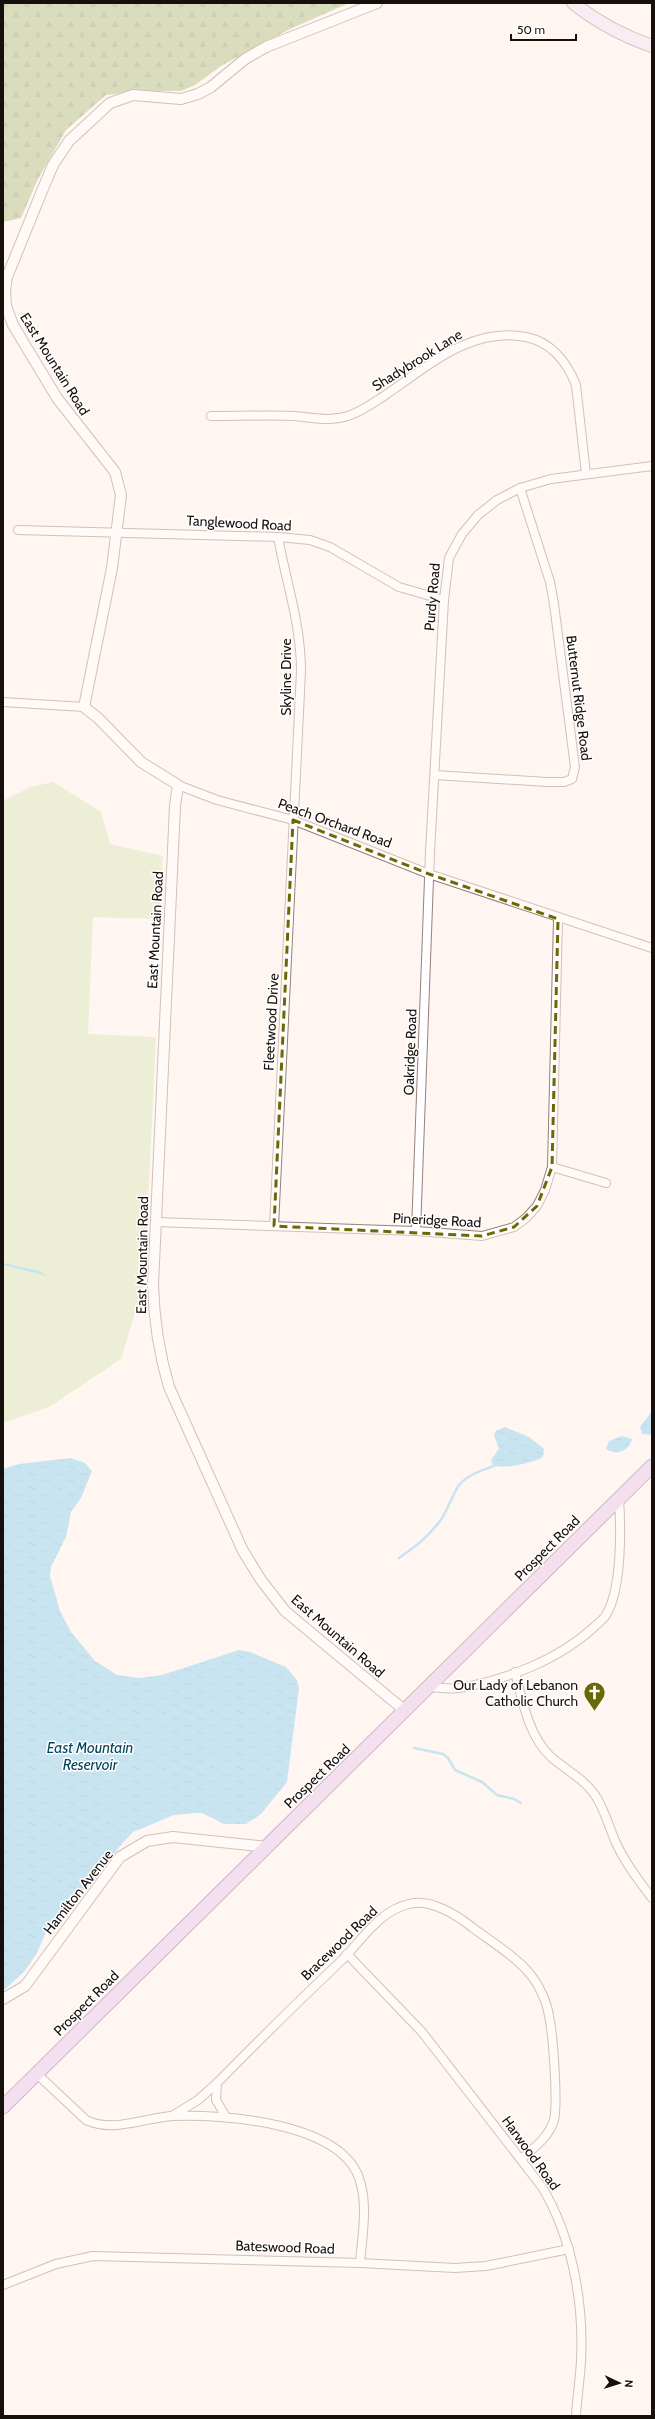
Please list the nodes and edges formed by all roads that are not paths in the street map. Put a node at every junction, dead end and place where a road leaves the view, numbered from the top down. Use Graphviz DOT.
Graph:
graph roads {
  1 [pos="377,3"];
  2 [pos="573,3"];
  3 [pos="652,46"];
  4 [pos="5,277"];
  5 [pos="211,416"];
  6 [pos="652,466"];
  7 [pos="586,474"];
  8 [pos="520,488"];
  9 [pos="18,530"];
  10 [pos="118,531"];
  11 [pos="278,537"];
  12 [pos="444,600"];
  13 [pos="3,702"];
  14 [pos="84,708"];
  15 [pos="435,775"];
  16 [pos="178,785"];
  17 [pos="293,820"];
  18 [pos="429,874"];
  19 [pos="558,919"];
  20 [pos="652,948"];
  21 [pos="552,1167"];
  22 [pos="606,1183"];
  23 [pos="156,1222"];
  24 [pos="274,1226"];
  25 [pos="416,1231"];
  26 [pos="652,1466"];
  27 [pos="619,1498"];
  28 [pos="515,1672"];
  29 [pos="428,1687"];
  30 [pos="404,1710"];
  31 [pos="267,1847"];
  32 [pos="652,1898"];
  33 [pos="347,1954"];
  34 [pos="3,1999"];
  35 [pos="37,2074"];
  36 [pos="217,2083"];
  37 [pos="3,2107"];
  38 [pos="172,2116"];
  39 [pos="226,2117"];
  40 [pos="521,2159"];
  41 [pos="569,2249"];
  42 [pos="360,2263"];
  43 [pos="3,2285"];
  44 [pos="576,2416"];
  1 -- 4 [label="street, East Mountain Road"];
  2 -- 3 [label="main road"];
  4 -- 10 [label="street, East Mountain Road"];
  5 -- 7 [label="street, Shadybrook Lane"];
  6 -- 7 [label="street, Purdy Road"];
  7 -- 8 [label="street, Purdy Road"];
  8 -- 12 [label="street, Purdy Road"];
  8 -- 15 [label="street, Butternut Ridge Road"];
  9 -- 10 [label="street, Tanglewood Road"];
  10 -- 11 [label="street, Tanglewood Road"];
  10 -- 14 [label="street, East Mountain Road"];
  11 -- 12 [label="street, Tanglewood Road"];
  11 -- 17 [label="street, Skyline Drive"];
  12 -- 15 [label="street, Purdy Road"];
  13 -- 14 [label="street"];
  14 -- 16 [label="street, Peach Orchard Road"];
  15 -- 18 [label="street, Purdy Road"];
  16 -- 17 [label="street, Peach Orchard Road"];
  16 -- 23 [label="street, East Mountain Road"];
  17 -- 18 [label="street, Peach Orchard Road"];
  17 -- 24 [label="street, Fleetwood Drive"];
  18 -- 19 [label="street, Peach Orchard Road"];
  18 -- 25 [label="street, Oakridge Road"];
  19 -- 20 [label="street, Peach Orchard Road"];
  19 -- 21 [label="street, Pineridge Road"];
  21 -- 22 [label="street"];
  21 -- 25 [label="street, Pineridge Road"];
  23 -- 24 [label="street, Pineridge Road"];
  23 -- 30 [label="street, East Mountain Road"];
  24 -- 25 [label="street, Pineridge Road"];
  26 -- 27 [label="main road, Prospect Road"];
  27 -- 28 [label="street"];
  27 -- 29 [label="main road, Prospect Road"];
  28 -- 29 [label="street"];
  28 -- 32 [label="street"];
  29 -- 30 [label="main road, Prospect Road"];
  30 -- 31 [label="main road, Prospect Road"];
  31 -- 34 [label="street, Hamilton Avenue"];
  31 -- 35 [label="main road, Prospect Road"];
  33 -- 36 [label="street, Bracewood Road"];
  33 -- 40 [label="street, Harwood Road"];
  33 -- 40 [label="street, Bracewood Road"];
  35 -- 37 [label="main road, Prospect Road"];
  35 -- 38 [label="street"];
  36 -- 38 [label="street, Bracewood Road"];
  36 -- 39 [label="street"];
  38 -- 39 [label="street"];
  39 -- 42 [label="street"];
  40 -- 41 [label="street, Harwood Road"];
  41 -- 42 [label="street, Bateswood Road"];
  41 -- 44 [label="street, Harwood Road"];
  42 -- 43 [label="street, Bateswood Road"];
}
